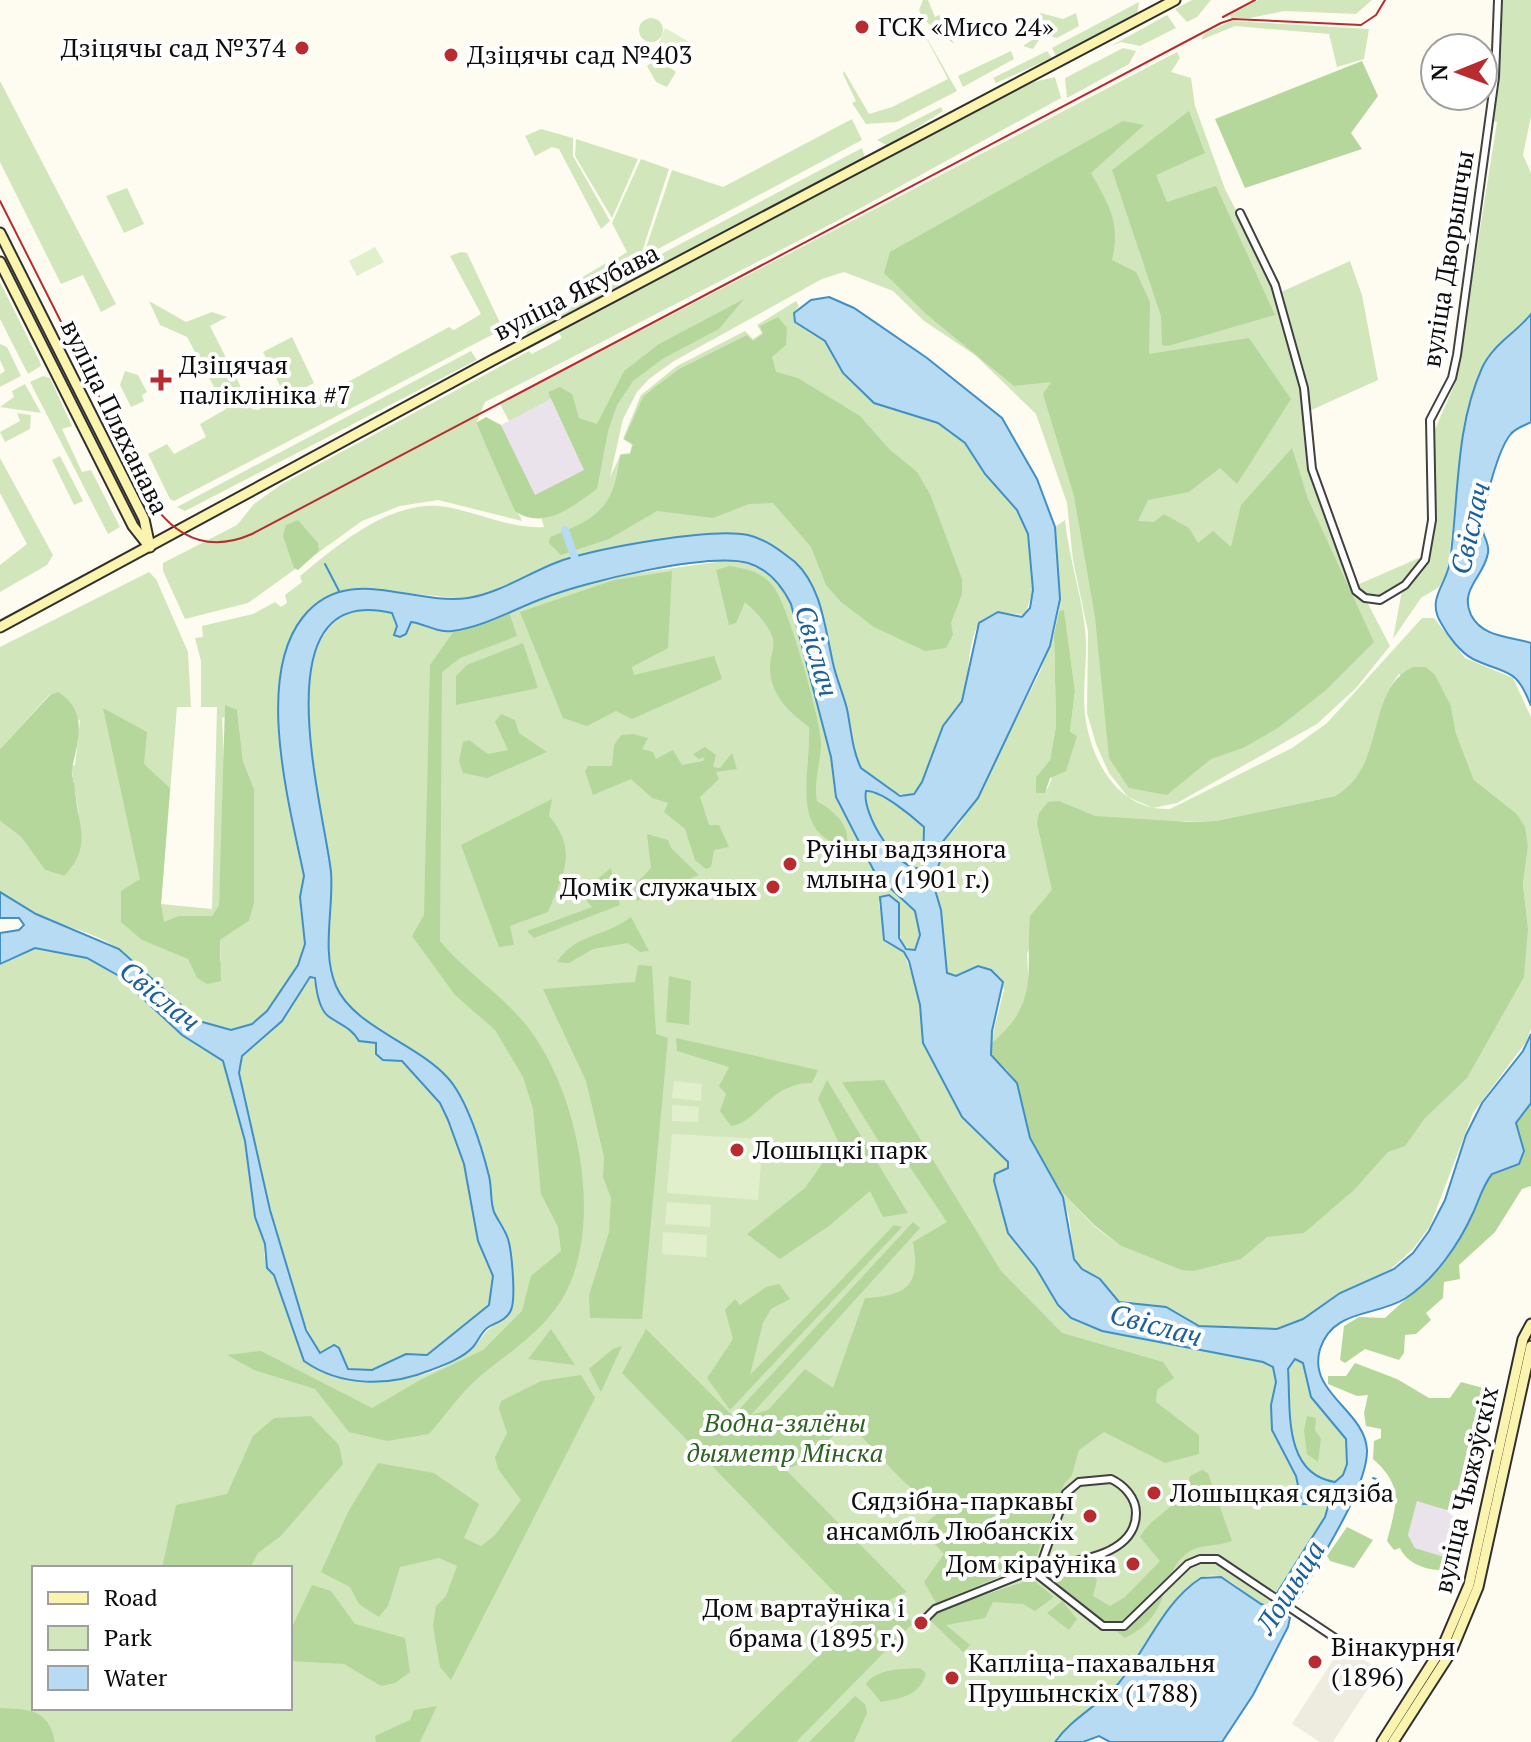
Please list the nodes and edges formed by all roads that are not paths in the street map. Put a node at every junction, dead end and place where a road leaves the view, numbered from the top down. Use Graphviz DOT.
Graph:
graph roads {
  1 [pos="1175,0"];
  2 [pos="1498,0"];
  3 [pos="1240,213"];
  4 [pos="0,233"];
  5 [pos="0,262"];
  6 [pos="150,547"];
  7 [pos="0,627"];
  8 [pos="1531,1325"];
  9 [pos="1531,1335"];
  10 [pos="1531,1346"];
  11 [pos="1519,1398"];
  12 [pos="1036,1569"];
  13 [pos="921,1623"];
  14 [pos="1353,1650"];
  15 [pos="1382,1742"];
  16 [pos="1393,1742"];
  1 -- 6 [label="main road, вуліца Якубава"];
  2 -- 3 [label="street, вуліца Дворышчы"];
  4 -- 6 [label="main road, вуліца Пляханава"];
  5 -- 6 [label="main road, вуліца Пляханава"];
  6 -- 7 [label="main road, вуліца Якубава"];
  8 -- 9 [label="main road, вуліца Чыжэўскіх"];
  8 -- 11 [label="main road, вуліца Чыжэўскіх"];
  10 -- 11 [label="main road, вуліца Чыжэўскіх"];
  11 -- 15 [label="main road, вуліца Чыжэўскіх"];
  11 -- 16 [label="main road, вуліца Чыжэўскіх"];
  12 -- 12 [label="street"];
  12 -- 13 [label="street"];
  12 -- 14 [label="street"];
}
